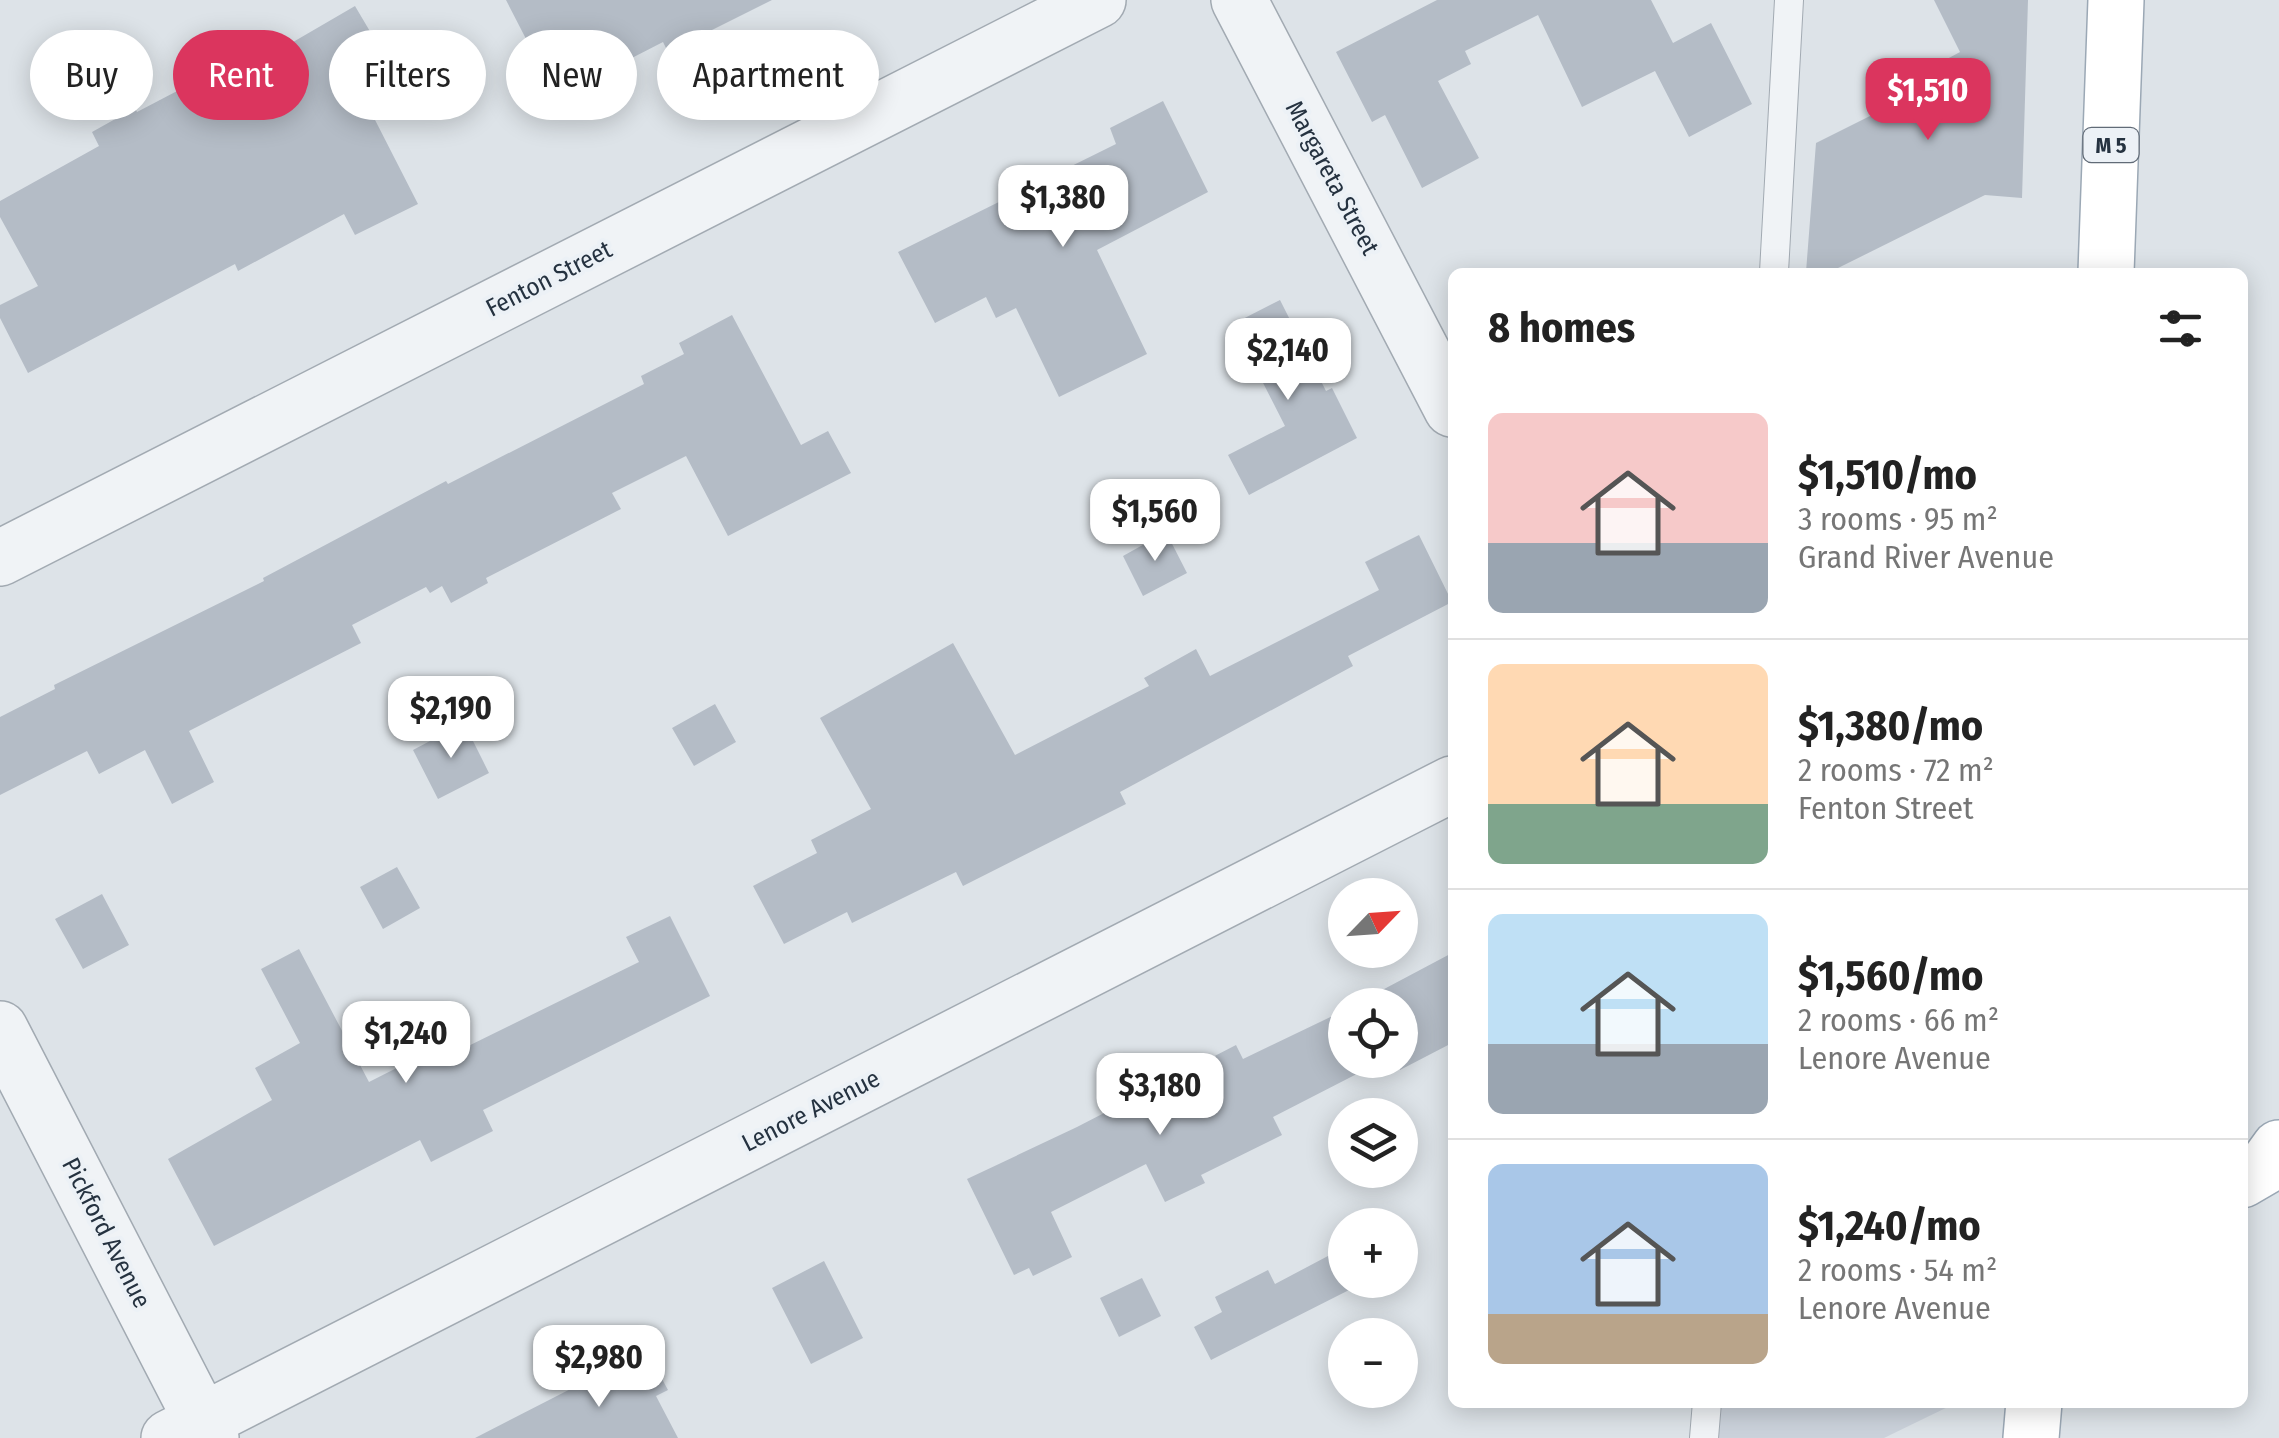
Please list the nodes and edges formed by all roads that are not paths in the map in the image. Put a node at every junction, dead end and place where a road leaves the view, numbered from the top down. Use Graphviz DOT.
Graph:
graph roads {
  1 [pos="1098,0"];
  2 [pos="1239,0"];
  3 [pos="1789,0"];
  4 [pos="2116,0"];
  5 [pos="1774,268"];
  6 [pos="2106,268"];
  7 [pos="1448,401"];
  8 [pos="0,558"];
  9 [pos="1448,786"];
  10 [pos="0,1029"];
  11 [pos="2279,1148"];
  12 [pos="2248,1176"];
  13 [pos="1706,1408"];
  14 [pos="2034,1408"];
  15 [pos="194,1432"];
  16 [pos="1704,1438"];
  17 [pos="2031,1438"];
  1 -- 8 [label="street, Fenton Street"];
  2 -- 7 [label="street, Margareta Street"];
  3 -- 5 [label="lane"];
  4 -- 6 [label="main road, M 5"];
  9 -- 15 [label="street, Lenore Avenue"];
  10 -- 15 [label="street, Pickford Avenue"];
  11 -- 12 [label="main road"];
  13 -- 16 [label="lane"];
  14 -- 17 [label="main road"];
}
